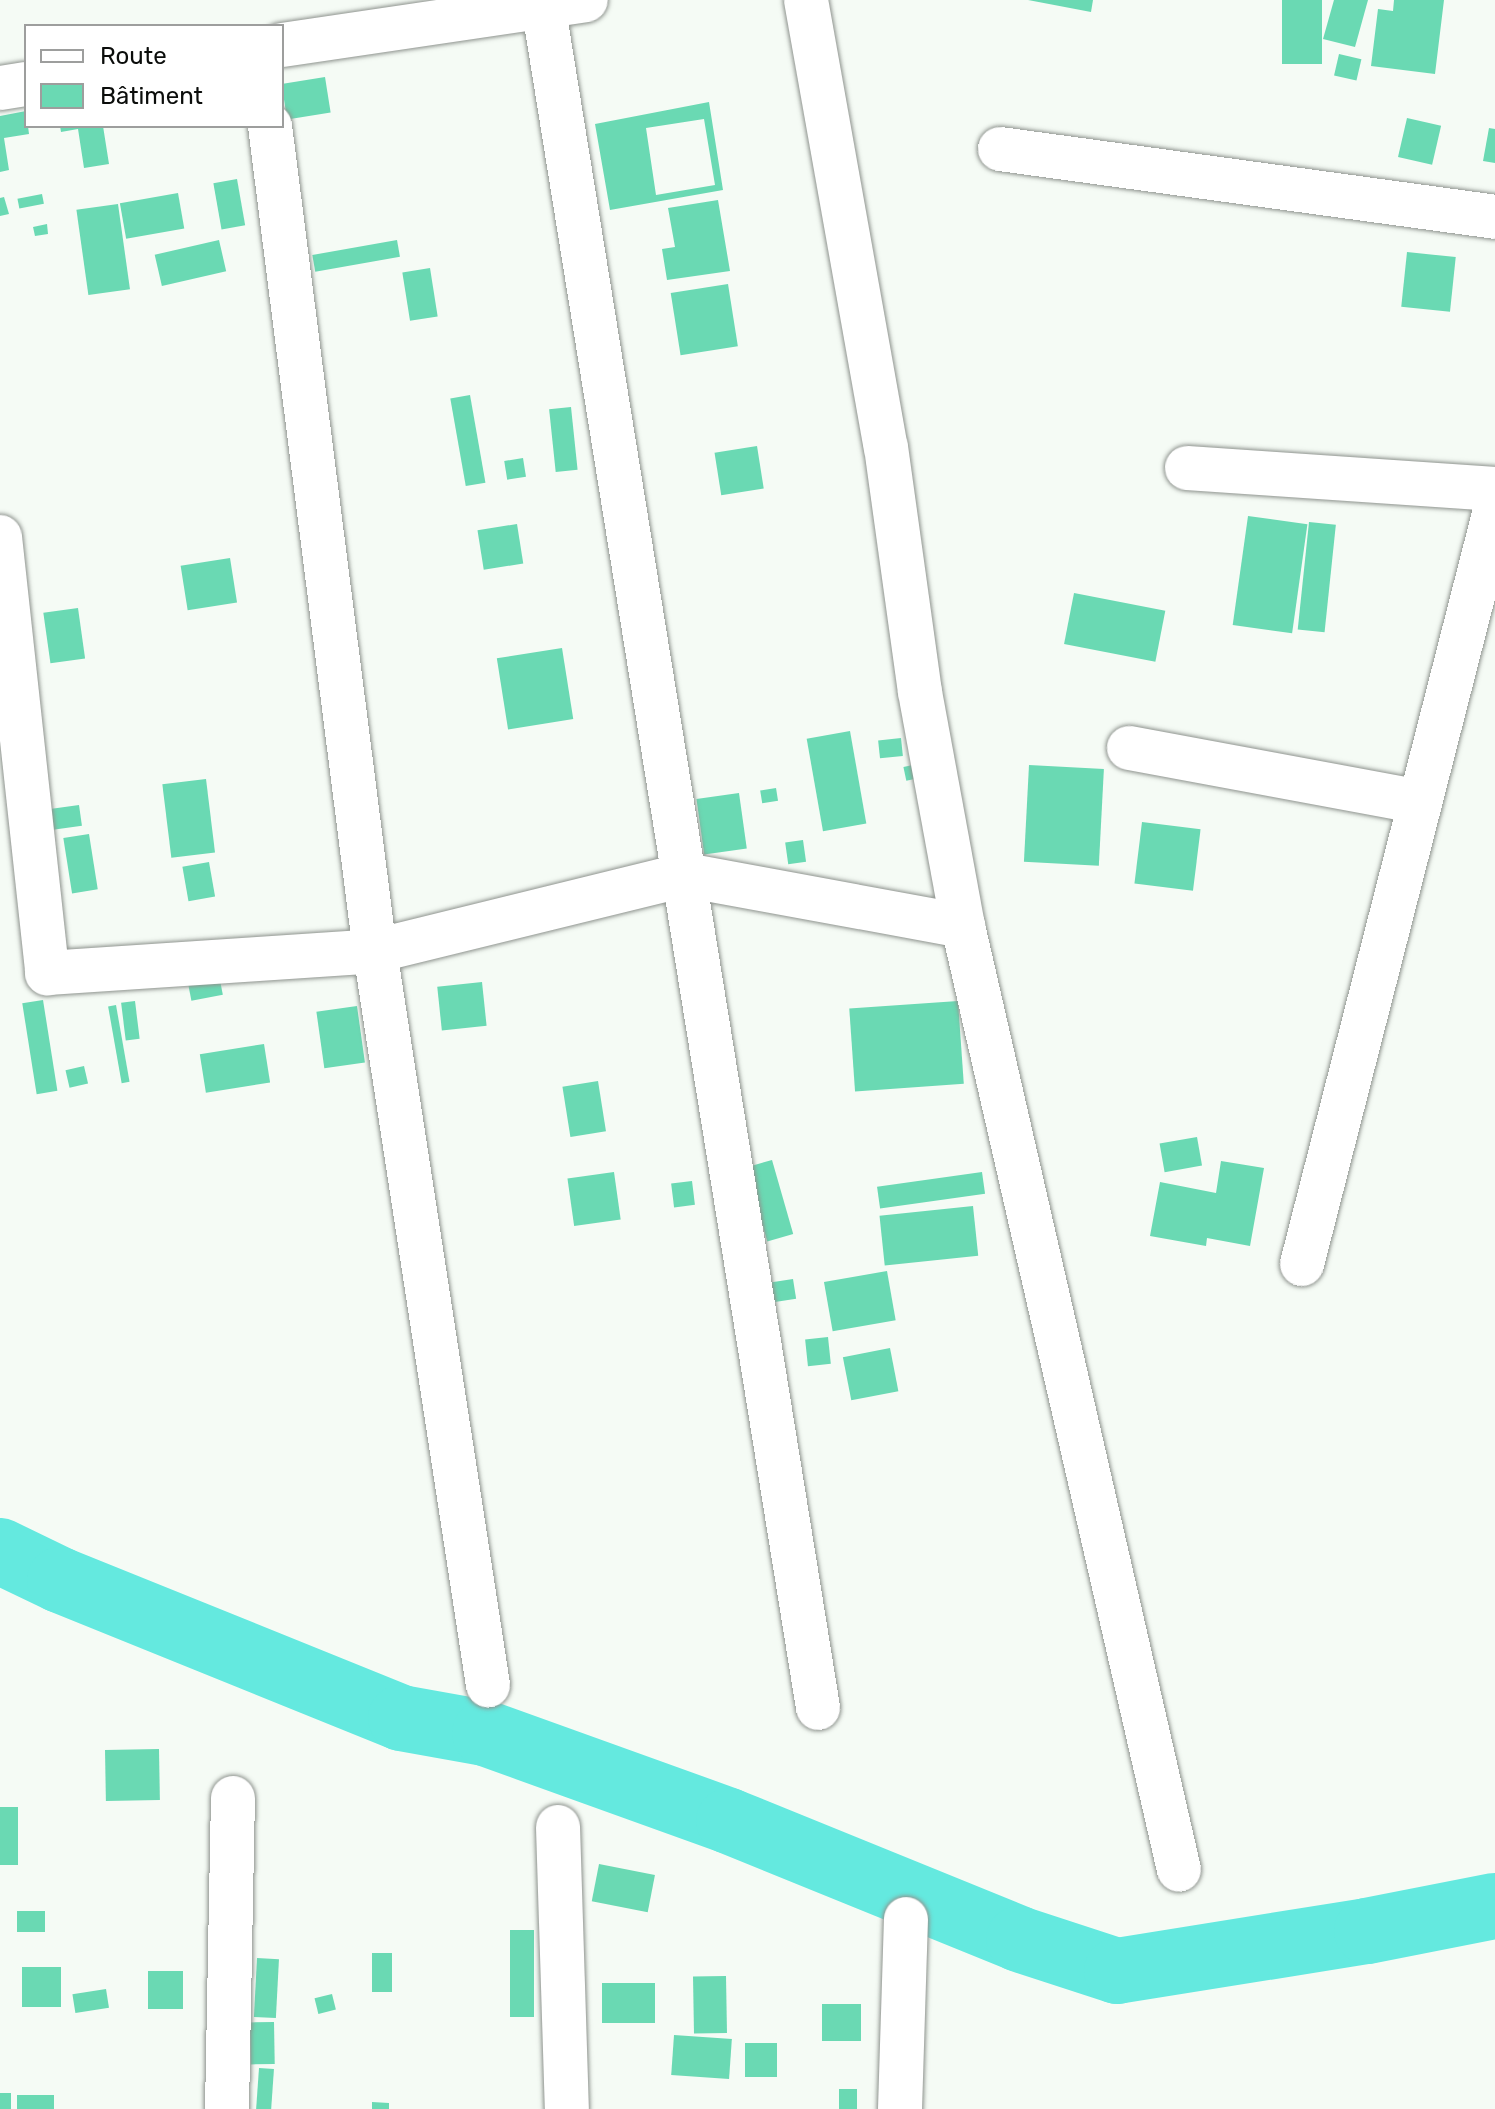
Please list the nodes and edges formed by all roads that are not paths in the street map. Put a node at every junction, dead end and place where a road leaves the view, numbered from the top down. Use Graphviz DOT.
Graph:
graph roads {
  1 [pos="586,0"];
  2 [pos="806,0"];
  3 [pos="543,4"];
  4 [pos="355,16"];
  5 [pos="284,44"];
  6 [pos="24,84"];
  7 [pos="0,88"];
  8 [pos="270,128"];
  9 [pos="1000,149"];
  10 [pos="1495,217"];
  11 [pos="1187,468"];
  12 [pos="1495,489"];
  13 [pos="1495,510"];
  14 [pos="0,537"];
  15 [pos="1129,748"];
  16 [pos="1420,802"];
  17 [pos="685,875"];
  18 [pos="963,926"];
  19 [pos="375,951"];
  20 [pos="1302,1264"];
  21 [pos="488,1685"];
  22 [pos="818,1708"];
  23 [pos="233,1798"];
  24 [pos="558,1827"];
  25 [pos="1179,1870"];
  26 [pos="906,1919"];
  27 [pos="227,2109"];
  28 [pos="567,2109"];
  29 [pos="900,2109"];
  1 -- 3 [label="street"];
  2 -- 18 [label="street"];
  3 -- 4 [label="street"];
  3 -- 17 [label="street"];
  4 -- 5 [label="street"];
  6 -- 7 [label="street"];
  8 -- 19 [label="street"];
  9 -- 10 [label="street"];
  11 -- 12 [label="street"];
  13 -- 16 [label="street"];
  14 -- 19 [label="street"];
  15 -- 16 [label="street"];
  16 -- 20 [label="street"];
  17 -- 18 [label="street"];
  17 -- 19 [label="street"];
  17 -- 22 [label="street"];
  18 -- 25 [label="street"];
  19 -- 21 [label="street"];
  23 -- 27 [label="street"];
  24 -- 28 [label="street"];
  26 -- 29 [label="street"];
}
